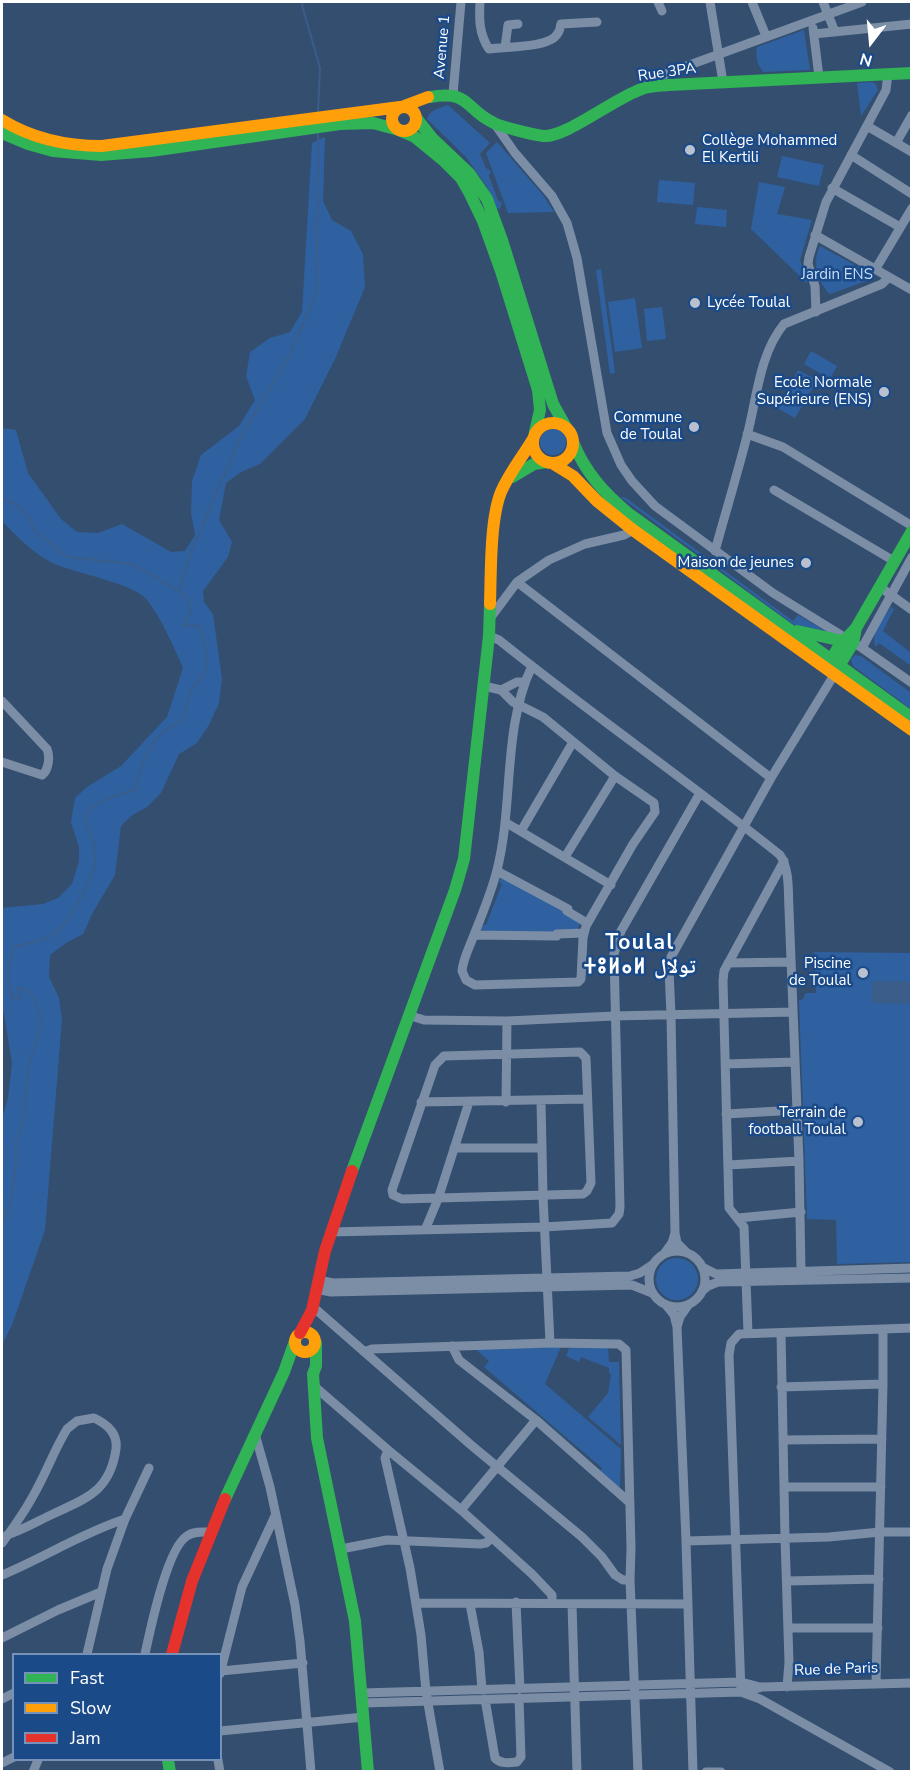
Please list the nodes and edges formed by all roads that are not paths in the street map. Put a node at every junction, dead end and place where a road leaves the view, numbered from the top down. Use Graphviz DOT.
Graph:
graph roads {
  1 [pos="461,2"];
  2 [pos="480,2"];
  3 [pos="658,2"];
  4 [pos="710,2"];
  5 [pos="752,2"];
  6 [pos="823,2"];
  7 [pos="859,2"];
  8 [pos="662,11"];
  9 [pos="829,14"];
  10 [pos="811,20"];
  11 [pos="597,22"];
  12 [pos="518,24"];
  13 [pos="912,24"];
  14 [pos="836,32"];
  15 [pos="814,34"];
  16 [pos="766,36"];
  17 [pos="505,47"];
  18 [pos="719,53"];
  19 [pos="912,73"];
  20 [pos="888,74"];
  21 [pos="819,77"];
  22 [pos="723,82"];
  23 [pos="643,88"];
  24 [pos="450,94"];
  25 [pos="430,100"];
  26 [pos="402,107"];
  27 [pos="912,115"];
  28 [pos="339,119"];
  29 [pos="417,119"];
  30 [pos="2,120"];
  31 [pos="494,123"];
  32 [pos="292,126"];
  33 [pos="867,126"];
  34 [pos="400,130"];
  35 [pos="2,134"];
  36 [pos="896,143"];
  37 [pos="912,152"];
  38 [pos="850,155"];
  39 [pos="832,188"];
  40 [pos="912,194"];
  41 [pos="912,208"];
  42 [pos="900,227"];
  43 [pos="815,235"];
  44 [pos="875,270"];
  45 [pos="889,277"];
  46 [pos="911,288"];
  47 [pos="816,312"];
  48 [pos="567,429"];
  49 [pos="747,434"];
  50 [pos="534,436"];
  51 [pos="573,442"];
  52 [pos="549,462"];
  53 [pos="509,479"];
  54 [pos="774,490"];
  55 [pos="912,526"];
  56 [pos="633,530"];
  57 [pos="912,531"];
  58 [pos="716,551"];
  59 [pos="912,557"];
  60 [pos="894,561"];
  61 [pos="517,582"];
  62 [pos="880,587"];
  63 [pos="890,594"];
  64 [pos="912,610"];
  65 [pos="491,617"];
  66 [pos="788,629"];
  67 [pos="489,636"];
  68 [pos="851,642"];
  69 [pos="532,666"];
  70 [pos="832,667"];
  71 [pos="524,682"];
  72 [pos="912,683"];
  73 [pos="484,686"];
  74 [pos="501,690"];
  75 [pos="2,702"];
  76 [pos="519,705"];
  77 [pos="912,718"];
  78 [pos="912,730"];
  79 [pos="573,742"];
  80 [pos="2,762"];
  81 [pos="615,776"];
  82 [pos="771,778"];
  83 [pos="700,793"];
  84 [pos="505,822"];
  85 [pos="744,826"];
  86 [pos="521,831"];
  87 [pos="565,857"];
  88 [pos="784,861"];
  89 [pos="497,871"];
  90 [pos="611,885"];
  91 [pos="587,923"];
  92 [pos="584,933"];
  93 [pos="474,935"];
  94 [pos="791,962"];
  95 [pos="728,963"];
  96 [pos="793,1012"];
  97 [pos="723,1014"];
  98 [pos="408,1015"];
  99 [pos="671,1015"];
  100 [pos="614,1016"];
  101 [pos="507,1021"];
  102 [pos="507,1054"];
  103 [pos="795,1062"];
  104 [pos="725,1064"];
  105 [pos="587,1099"];
  106 [pos="541,1101"];
  107 [pos="421,1102"];
  108 [pos="469,1102"];
  109 [pos="506,1102"];
  110 [pos="797,1110"];
  111 [pos="726,1114"];
  112 [pos="454,1148"];
  113 [pos="542,1148"];
  114 [pos="799,1161"];
  115 [pos="728,1165"];
  116 [pos="543,1196"];
  117 [pos="438,1199"];
  118 [pos="801,1212"];
  119 [pos="738,1218"];
  120 [pos="544,1227"];
  121 [pos="425,1230"];
  122 [pos="331,1232"];
  123 [pos="675,1233"];
  124 [pos="689,1254"];
  125 [pos="663,1255"];
  126 [pos="652,1265"];
  127 [pos="702,1267"];
  128 [pos="912,1268"];
  129 [pos="801,1271"];
  130 [pos="745,1277"];
  131 [pos="912,1278"];
  132 [pos="548,1282"];
  133 [pos="317,1285"];
  134 [pos="702,1291"];
  135 [pos="652,1293"];
  136 [pos="690,1304"];
  137 [pos="666,1305"];
  138 [pos="312,1308"];
  139 [pos="677,1327"];
  140 [pos="912,1328"];
  141 [pos="882,1330"];
  142 [pos="748,1333"];
  143 [pos="781,1333"];
  144 [pos="298,1337"];
  145 [pos="315,1340"];
  146 [pos="550,1343"];
  147 [pos="452,1346"];
  148 [pos="304,1352"];
  149 [pos="364,1352"];
  150 [pos="284,1372"];
  151 [pos="313,1380"];
  152 [pos="883,1384"];
  153 [pos="781,1387"];
  154 [pos="536,1420"];
  155 [pos="255,1434"];
  156 [pos="882,1439"];
  157 [pos="783,1440"];
  158 [pos="388,1450"];
  159 [pos="498,1466"];
  160 [pos="149,1467"];
  161 [pos="785,1487"];
  162 [pos="881,1487"];
  163 [pos="628,1501"];
  164 [pos="462,1510"];
  165 [pos="275,1516"];
  166 [pos="125,1519"];
  167 [pos="210,1532"];
  168 [pos="880,1532"];
  169 [pos="912,1532"];
  170 [pos="492,1538"];
  171 [pos="784,1538"];
  172 [pos="4,1539"];
  173 [pos="736,1539"];
  174 [pos="404,1540"];
  175 [pos="686,1541"];
  176 [pos="341,1549"];
  177 [pos="2,1575"];
  178 [pos="879,1579"];
  179 [pos="630,1580"];
  180 [pos="788,1581"];
  181 [pos="101,1592"];
  182 [pos="516,1602"];
  183 [pos="552,1602"];
  184 [pos="416,1603"];
  185 [pos="470,1604"];
  186 [pos="572,1604"];
  187 [pos="631,1604"];
  188 [pos="688,1604"];
  189 [pos="788,1628"];
  190 [pos="878,1628"];
  191 [pos="2,1638"];
  192 [pos="87,1653"];
  193 [pos="145,1653"];
  194 [pos="172,1653"];
  195 [pos="303,1663"];
  196 [pos="222,1668"];
  197 [pos="222,1672"];
  198 [pos="912,1683"];
  199 [pos="876,1684"];
  200 [pos="741,1687"];
  201 [pos="787,1687"];
  202 [pos="690,1689"];
  203 [pos="635,1690"];
  204 [pos="575,1692"];
  205 [pos="520,1694"];
  206 [pos="483,1695"];
  207 [pos="427,1696"];
  208 [pos="362,1698"];
  209 [pos="364,1717"];
  210 [pos="306,1723"];
  211 [pos="222,1731"];
  212 [pos="869,1760"];
  213 [pos="311,1772"];
  214 [pos="368,1772"];
  215 [pos="440,1772"];
  216 [pos="577,1772"];
  217 [pos="638,1772"];
  218 [pos="693,1772"];
  219 [pos="706,1772"];
  220 [pos="721,1772"];
  221 [pos="868,1772"];
  222 [pos="890,1772"];
  1 -- 24 [label="street, Avenue 1"];
  2 -- 17 [label="street"];
  3 -- 8 [label="street"];
  4 -- 18 [label="street"];
  5 -- 16 [label="street"];
  6 -- 9 [label="street"];
  7 -- 9 [label="street"];
  9 -- 10 [label="street"];
  9 -- 14 [label="street"];
  10 -- 15 [label="street"];
  10 -- 16 [label="street"];
  11 -- 17 [label="street"];
  12 -- 17 [label="street"];
  13 -- 14 [label="street"];
  14 -- 15 [label="street"];
  15 -- 21 [label="street"];
  16 -- 18 [label="street"];
  18 -- 22 [label="street"];
  18 -- 23 [label="street"];
  19 -- 20 [label="main road, Rue 3PA"];
  20 -- 21 [label="main road, Rue 3PA"];
  20 -- 33 [label="street"];
  21 -- 22 [label="main road, Rue 3PA"];
  22 -- 23 [label="main road, Rue 3PA"];
  23 -- 31 [label="main road, Rue 3PA"];
  24 -- 25 [label="main road"];
  24 -- 31 [label="main road, Rue 3PA"];
  25 -- 26 [label="main road"];
  25 -- 29 [label="main road"];
  26 -- 28 [label="main road"];
  26 -- 29 [label="main road"];
  26 -- 34 [label="main road"];
  27 -- 36 [label="street"];
  28 -- 32 [label="main road"];
  28 -- 34 [label="main road"];
  29 -- 34 [label="main road"];
  29 -- 48 [label="main road"];
  30 -- 32 [label="main road"];
  31 -- 58 [label="street"];
  32 -- 35 [label="main road"];
  33 -- 36 [label="street"];
  33 -- 38 [label="street"];
  34 -- 50 [label="main road"];
  36 -- 37 [label="street"];
  38 -- 39 [label="street"];
  38 -- 40 [label="street"];
  39 -- 42 [label="street"];
  39 -- 43 [label="street"];
  41 -- 42 [label="street"];
  42 -- 44 [label="street"];
  43 -- 44 [label="street"];
  43 -- 47 [label="street"];
  44 -- 45 [label="street"];
  45 -- 46 [label="street"];
  45 -- 47 [label="street"];
  47 -- 49 [label="street"];
  48 -- 50 [label="main road"];
  48 -- 51 [label="main road"];
  49 -- 55 [label="street"];
  49 -- 58 [label="street"];
  50 -- 52 [label="main road"];
  50 -- 53 [label="main road"];
  51 -- 52 [label="main road"];
  51 -- 66 [label="main road"];
  52 -- 53 [label="main road"];
  52 -- 56 [label="main road"];
  53 -- 65 [label="main road"];
  54 -- 60 [label="street"];
  56 -- 61 [label="street"];
  56 -- 70 [label="main road"];
  57 -- 60 [label="main road"];
  58 -- 68 [label="street"];
  59 -- 63 [label="street"];
  60 -- 62 [label="main road"];
  61 -- 65 [label="street"];
  61 -- 82 [label="street"];
  62 -- 63 [label="street"];
  62 -- 68 [label="main road"];
  63 -- 64 [label="street"];
  63 -- 68 [label="street"];
  65 -- 67 [label="main road"];
  66 -- 68 [label="main road"];
  66 -- 70 [label="main road"];
  67 -- 69 [label="street"];
  67 -- 73 [label="main road"];
  68 -- 70 [label="main road"];
  68 -- 72 [label="street"];
  69 -- 71 [label="street"];
  69 -- 83 [label="street"];
  70 -- 77 [label="main road"];
  70 -- 78 [label="main road"];
  70 -- 82 [label="street"];
  71 -- 74 [label="street"];
  71 -- 76 [label="street"];
  73 -- 74 [label="street"];
  73 -- 98 [label="main road"];
  74 -- 76 [label="street"];
  75 -- 80 [label="street"];
  76 -- 79 [label="street"];
  76 -- 84 [label="street"];
  79 -- 81 [label="street"];
  79 -- 86 [label="street"];
  81 -- 87 [label="street"];
  81 -- 90 [label="street"];
  82 -- 85 [label="street"];
  83 -- 85 [label="street"];
  83 -- 100 [label="street"];
  84 -- 86 [label="street"];
  84 -- 89 [label="street"];
  85 -- 88 [label="street"];
  85 -- 99 [label="street"];
  86 -- 87 [label="street"];
  87 -- 90 [label="street"];
  88 -- 94 [label="street"];
  88 -- 95 [label="street"];
  89 -- 91 [label="street"];
  89 -- 93 [label="street"];
  90 -- 91 [label="street"];
  91 -- 92 [label="street"];
  92 -- 93 [label="street"];
  92 -- 93 [label="street"];
  94 -- 95 [label="street"];
  94 -- 96 [label="street"];
  95 -- 97 [label="street"];
  96 -- 97 [label="street"];
  96 -- 103 [label="street"];
  97 -- 99 [label="street"];
  97 -- 104 [label="street"];
  98 -- 101 [label="street"];
  98 -- 122 [label="main road"];
  99 -- 100 [label="street"];
  99 -- 123 [label="street"];
  100 -- 101 [label="street"];
  100 -- 120 [label="street"];
  101 -- 102 [label="street"];
  102 -- 105 [label="street"];
  102 -- 107 [label="street"];
  102 -- 109 [label="street"];
  103 -- 104 [label="street"];
  103 -- 110 [label="street"];
  104 -- 111 [label="street"];
  105 -- 106 [label="street"];
  105 -- 116 [label="street"];
  106 -- 109 [label="street"];
  106 -- 113 [label="street"];
  107 -- 108 [label="street"];
  107 -- 117 [label="street"];
  108 -- 109 [label="street"];
  108 -- 112 [label="street"];
  110 -- 111 [label="street"];
  110 -- 114 [label="street"];
  111 -- 115 [label="street"];
  112 -- 113 [label="street"];
  112 -- 117 [label="street"];
  113 -- 116 [label="street"];
  114 -- 115 [label="street"];
  114 -- 118 [label="street"];
  115 -- 119 [label="street"];
  116 -- 117 [label="street"];
  116 -- 120 [label="street"];
  117 -- 121 [label="street"];
  118 -- 119 [label="street"];
  118 -- 129 [label="street"];
  119 -- 130 [label="street"];
  120 -- 121 [label="street"];
  120 -- 132 [label="street"];
  121 -- 122 [label="street"];
  122 -- 133 [label="main road"];
  123 -- 124 [label="street"];
  123 -- 125 [label="street"];
  124 -- 125 [label="street"];
  124 -- 127 [label="street"];
  125 -- 126 [label="street"];
  126 -- 132 [label="street"];
  126 -- 135 [label="street"];
  127 -- 130 [label="street"];
  127 -- 134 [label="street"];
  128 -- 129 [label="street"];
  129 -- 130 [label="street"];
  130 -- 131 [label="street"];
  130 -- 134 [label="street"];
  130 -- 142 [label="street"];
  132 -- 133 [label="street"];
  132 -- 135 [label="street"];
  132 -- 146 [label="street"];
  133 -- 138 [label="main road"];
  134 -- 136 [label="street"];
  135 -- 137 [label="street"];
  136 -- 137 [label="street"];
  136 -- 139 [label="street"];
  137 -- 139 [label="street"];
  138 -- 144 [label="main road"];
  138 -- 145 [label="main road"];
  138 -- 149 [label="street"];
  139 -- 175 [label="street"];
  140 -- 141 [label="street"];
  141 -- 143 [label="street"];
  141 -- 152 [label="street"];
  142 -- 143 [label="street"];
  142 -- 173 [label="street"];
  143 -- 153 [label="street"];
  144 -- 145 [label="main road"];
  144 -- 148 [label="main road"];
  144 -- 150 [label="main road"];
  145 -- 148 [label="main road"];
  145 -- 151 [label="main road"];
  146 -- 147 [label="street"];
  146 -- 163 [label="street"];
  147 -- 149 [label="street"];
  147 -- 154 [label="street"];
  148 -- 150 [label="main road"];
  148 -- 151 [label="main road"];
  149 -- 159 [label="street"];
  150 -- 155 [label="main road"];
  151 -- 158 [label="street"];
  151 -- 176 [label="main road"];
  152 -- 153 [label="street"];
  152 -- 156 [label="street"];
  153 -- 157 [label="street"];
  154 -- 159 [label="street"];
  154 -- 163 [label="street"];
  155 -- 165 [label="street"];
  155 -- 167 [label="main road"];
  156 -- 157 [label="street"];
  156 -- 162 [label="street"];
  157 -- 161 [label="street"];
  158 -- 164 [label="street"];
  158 -- 174 [label="street"];
  159 -- 164 [label="street"];
  159 -- 179 [label="street"];
  160 -- 166 [label="street"];
  161 -- 162 [label="street"];
  161 -- 171 [label="street"];
  162 -- 168 [label="street"];
  163 -- 179 [label="street"];
  164 -- 170 [label="street"];
  165 -- 195 [label="street"];
  165 -- 196 [label="street"];
  166 -- 177 [label="street"];
  166 -- 181 [label="street"];
  167 -- 193 [label="street"];
  167 -- 194 [label="main road"];
  168 -- 169 [label="street"];
  168 -- 171 [label="street"];
  168 -- 178 [label="street"];
  170 -- 174 [label="street"];
  170 -- 183 [label="street"];
  171 -- 173 [label="street"];
  171 -- 180 [label="street"];
  172 -- 172 [label="street"];
  173 -- 175 [label="street"];
  173 -- 200 [label="street"];
  174 -- 176 [label="street"];
  174 -- 184 [label="street"];
  175 -- 188 [label="street"];
  176 -- 208 [label="main road"];
  178 -- 180 [label="street"];
  178 -- 190 [label="street"];
  179 -- 187 [label="street"];
  180 -- 189 [label="street"];
  181 -- 191 [label="street"];
  181 -- 192 [label="street"];
  182 -- 183 [label="street"];
  182 -- 185 [label="street"];
  182 -- 205 [label="street"];
  183 -- 186 [label="street"];
  184 -- 185 [label="street"];
  184 -- 207 [label="street"];
  185 -- 206 [label="street"];
  186 -- 187 [label="street"];
  186 -- 204 [label="street"];
  187 -- 188 [label="street"];
  187 -- 203 [label="street"];
  188 -- 202 [label="street"];
  189 -- 190 [label="street"];
  189 -- 201 [label="street"];
  190 -- 199 [label="street"];
  195 -- 197 [label="street"];
  195 -- 210 [label="street"];
  198 -- 199 [label="street, Rue de Paris"];
  199 -- 201 [label="street, Rue de Paris"];
  200 -- 201 [label="street, Rue de Paris"];
  200 -- 202 [label="street"];
  200 -- 212 [label="street"];
  202 -- 203 [label="street"];
  202 -- 218 [label="street"];
  203 -- 204 [label="street"];
  203 -- 217 [label="street"];
  204 -- 205 [label="street"];
  204 -- 216 [label="street"];
  205 -- 206 [label="street"];
  205 -- 206 [label="street"];
  206 -- 207 [label="street"];
  207 -- 208 [label="street"];
  207 -- 215 [label="street"];
  208 -- 209 [label="main road"];
  209 -- 210 [label="street"];
  209 -- 214 [label="main road"];
  210 -- 211 [label="street"];
  210 -- 213 [label="street"];
  212 -- 221 [label="street"];
  212 -- 222 [label="street"];
  219 -- 220 [label="street"];
}
